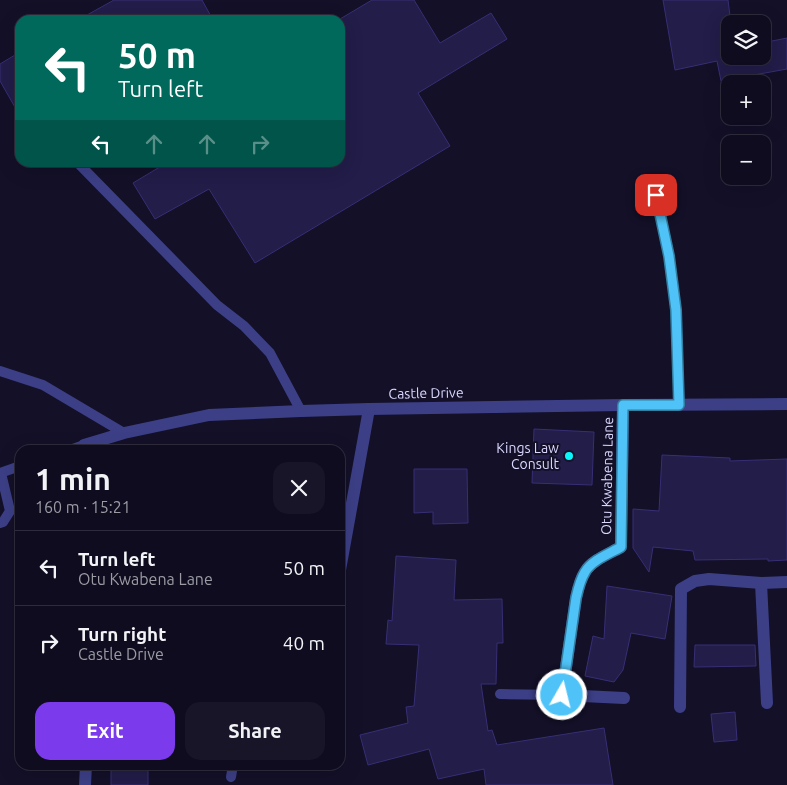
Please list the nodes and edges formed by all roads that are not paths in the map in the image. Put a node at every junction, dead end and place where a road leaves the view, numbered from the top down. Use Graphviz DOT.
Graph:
graph roads {
  1 [pos="82,167"];
  2 [pos="656,195"];
  3 [pos="0,371"];
  4 [pos="787,404"];
  5 [pos="623,405"];
  6 [pos="679,405"];
  7 [pos="369,409"];
  8 [pos="301,410"];
  9 [pos="124,433"];
  10 [pos="94,445"];
  11 [pos="15,468"];
  12 [pos="1,473"];
  13 [pos="0,523"];
  14 [pos="345,542"];
  15 [pos="787,582"];
  16 [pos="761,583"];
  17 [pos="500,694"];
  18 [pos="562,695"];
  19 [pos="624,698"];
  20 [pos="767,703"];
  21 [pos="680,707"];
  22 [pos="86,770"];
  23 [pos="233,770"];
  24 [pos="232,777"];
  25 [pos="85,785"];
  1 -- 8 [label="lane"];
  2 -- 6 [label="lane"];
  3 -- 9 [label="lane"];
  4 -- 6 [label="street, Castle Drive"];
  5 -- 6 [label="street, Castle Drive"];
  5 -- 7 [label="street, Castle Drive"];
  5 -- 18 [label="street, Otu Kwabena Lane"];
  7 -- 8 [label="street, Castle Drive"];
  7 -- 14 [label="street"];
  8 -- 9 [label="street, Castle Drive"];
  9 -- 10 [label="street, Castle Drive"];
  11 -- 12 [label="lane"];
  12 -- 13 [label="lane"];
  15 -- 16 [label="street"];
  16 -- 20 [label="street"];
  16 -- 21 [label="street"];
  17 -- 18 [label="lane"];
  18 -- 19 [label="street"];
  22 -- 25 [label="street"];
  23 -- 24 [label="lane"];
}
